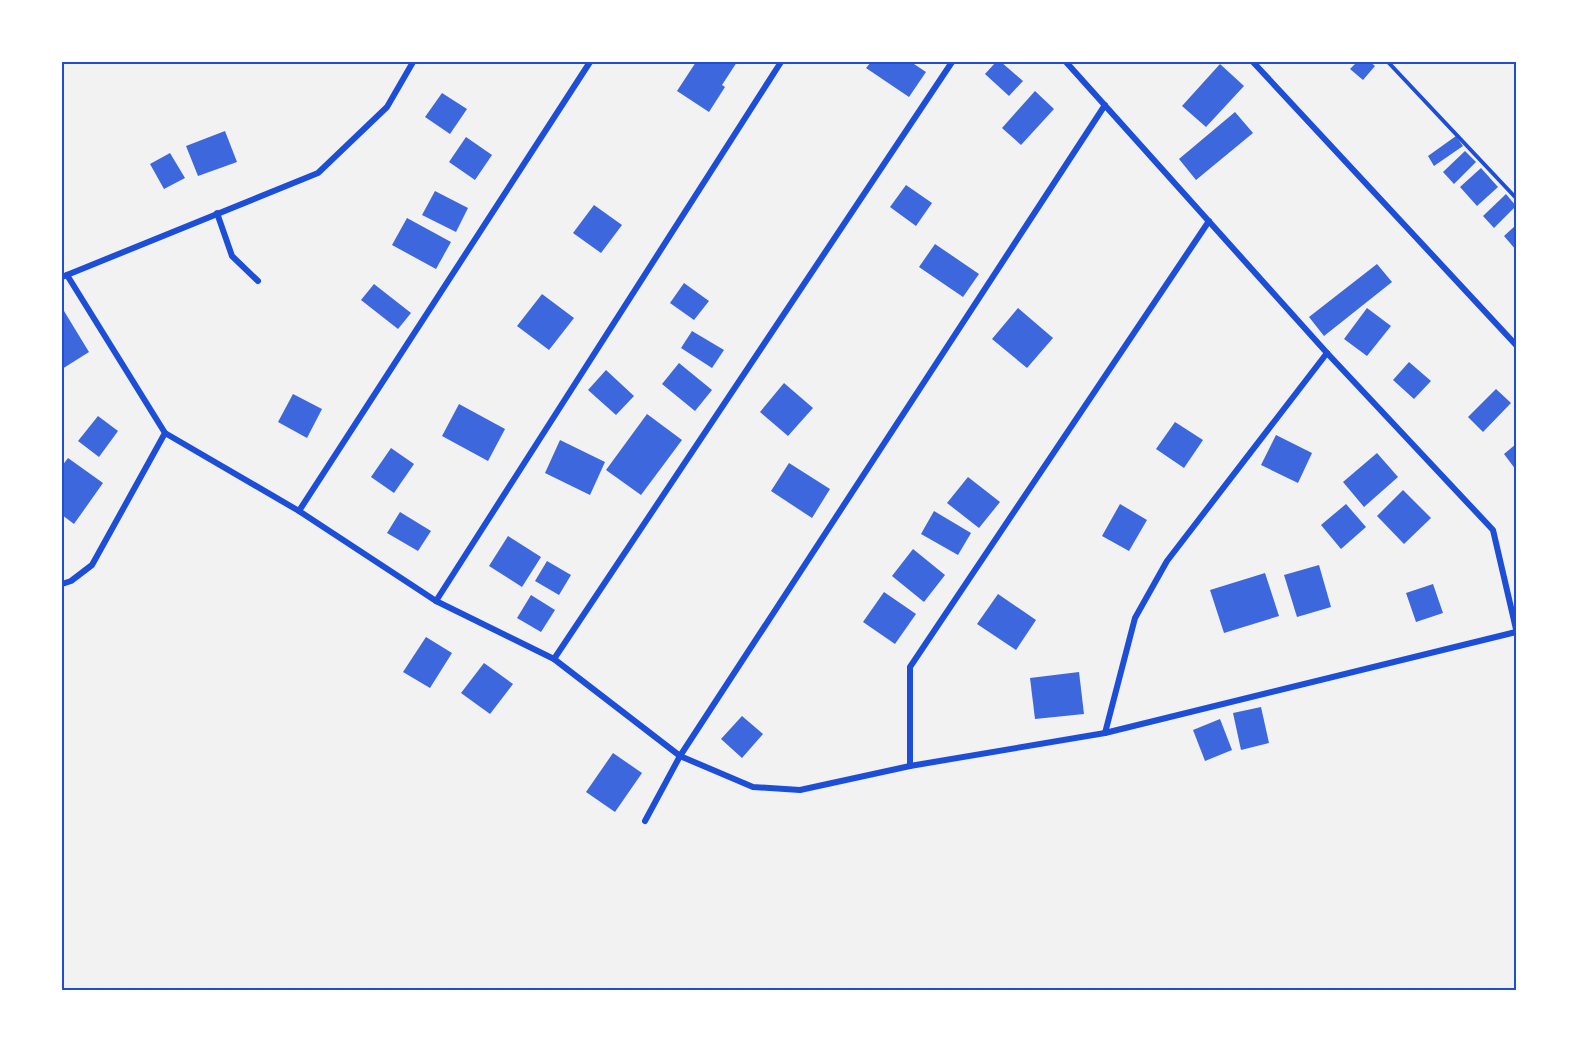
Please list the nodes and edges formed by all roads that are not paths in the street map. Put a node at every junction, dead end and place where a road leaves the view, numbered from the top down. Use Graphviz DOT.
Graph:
graph roads {
  1 [pos="413,62"];
  2 [pos="590,62"];
  3 [pos="781,62"];
  4 [pos="952,62"];
  5 [pos="1066,62"];
  6 [pos="1253,62"];
  7 [pos="1106,105"];
  8 [pos="217,213"];
  9 [pos="1209,221"];
  10 [pos="64,276"];
  11 [pos="258,281"];
  12 [pos="1516,345"];
  13 [pos="1328,352"];
  14 [pos="165,433"];
  15 [pos="299,511"];
  16 [pos="62,584"];
  17 [pos="436,601"];
  18 [pos="1516,630"];
  19 [pos="554,659"];
  20 [pos="1105,733"];
  21 [pos="680,756"];
  22 [pos="910,766"];
  23 [pos="645,821"];
  1 -- 8 [label="street"];
  2 -- 15 [label="street"];
  3 -- 17 [label="street"];
  4 -- 19 [label="street"];
  5 -- 7 [label="street"];
  6 -- 12 [label="street"];
  7 -- 9 [label="street"];
  7 -- 21 [label="street"];
  8 -- 10 [label="street"];
  8 -- 11 [label="street"];
  9 -- 13 [label="street"];
  9 -- 22 [label="street"];
  10 -- 14 [label="street"];
  13 -- 18 [label="street"];
  13 -- 20 [label="street"];
  14 -- 15 [label="street"];
  14 -- 16 [label="street"];
  15 -- 17 [label="street"];
  17 -- 19 [label="street"];
  18 -- 20 [label="street"];
  19 -- 21 [label="street"];
  20 -- 22 [label="street"];
  21 -- 22 [label="street"];
  21 -- 23 [label="street"];
}
